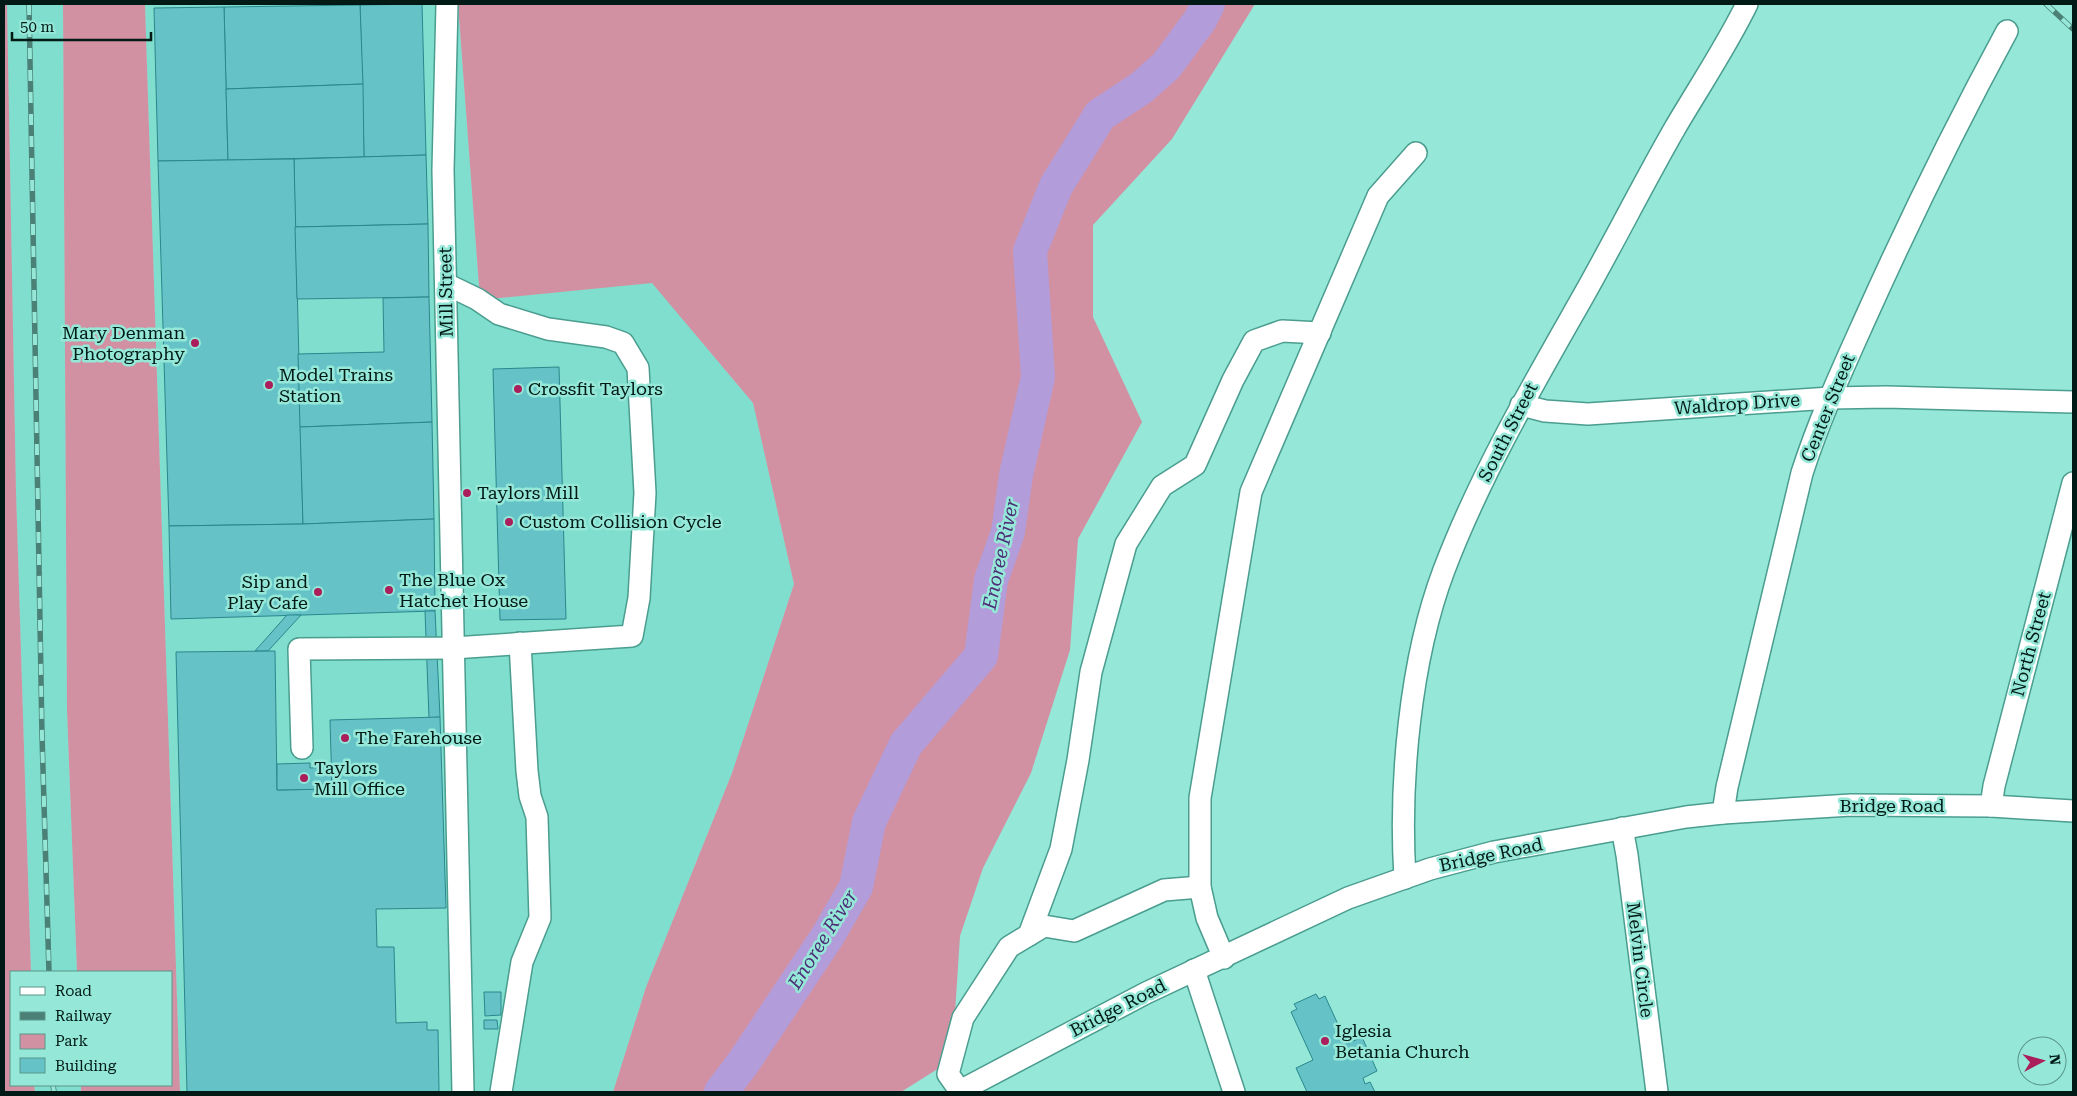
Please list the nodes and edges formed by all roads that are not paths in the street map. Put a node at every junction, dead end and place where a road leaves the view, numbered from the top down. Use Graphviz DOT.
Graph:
graph roads {
  1 [pos="447,4"];
  2 [pos="1747,4"];
  3 [pos="2007,30"];
  4 [pos="1416,153"];
  5 [pos="446,284"];
  6 [pos="1320,333"];
  7 [pos="1830,398"];
  8 [pos="2073,402"];
  9 [pos="1521,405"];
  10 [pos="2073,483"];
  11 [pos="520,643"];
  12 [pos="453,648"];
  13 [pos="302,748"];
  14 [pos="1990,806"];
  15 [pos="2073,811"];
  16 [pos="1723,812"];
  17 [pos="1622,828"];
  18 [pos="1405,878"];
  19 [pos="1200,887"];
  20 [pos="1029,935"];
  21 [pos="1224,958"];
  22 [pos="1194,970"];
  23 [pos="464,1092"];
  24 [pos="501,1092"];
  25 [pos="959,1092"];
  26 [pos="1234,1092"];
  27 [pos="1657,1092"];
  1 -- 5 [label="street, Mill Street"];
  2 -- 9 [label="street, South Street"];
  3 -- 7 [label="street, Center Street"];
  4 -- 6 [label="street"];
  5 -- 11 [label="street"];
  5 -- 12 [label="street, Mill Street"];
  6 -- 19 [label="street"];
  6 -- 20 [label="street"];
  7 -- 8 [label="street, Waldrop Drive"];
  7 -- 9 [label="street, Waldrop Drive"];
  7 -- 16 [label="street, Center Street"];
  9 -- 18 [label="street, South Street"];
  10 -- 14 [label="street, North Street"];
  11 -- 12 [label="street"];
  11 -- 24 [label="street"];
  12 -- 13 [label="street"];
  12 -- 23 [label="street, Mill Street"];
  14 -- 15 [label="street, Bridge Road"];
  14 -- 16 [label="street, Bridge Road"];
  16 -- 17 [label="street, Bridge Road"];
  17 -- 18 [label="street, Bridge Road"];
  17 -- 27 [label="street, Melvin Circle"];
  18 -- 21 [label="street, Bridge Road"];
  19 -- 20 [label="street"];
  19 -- 21 [label="street"];
  20 -- 25 [label="street"];
  21 -- 22 [label="street, Bridge Road"];
  22 -- 25 [label="street, Bridge Road"];
  22 -- 26 [label="street"];
}
